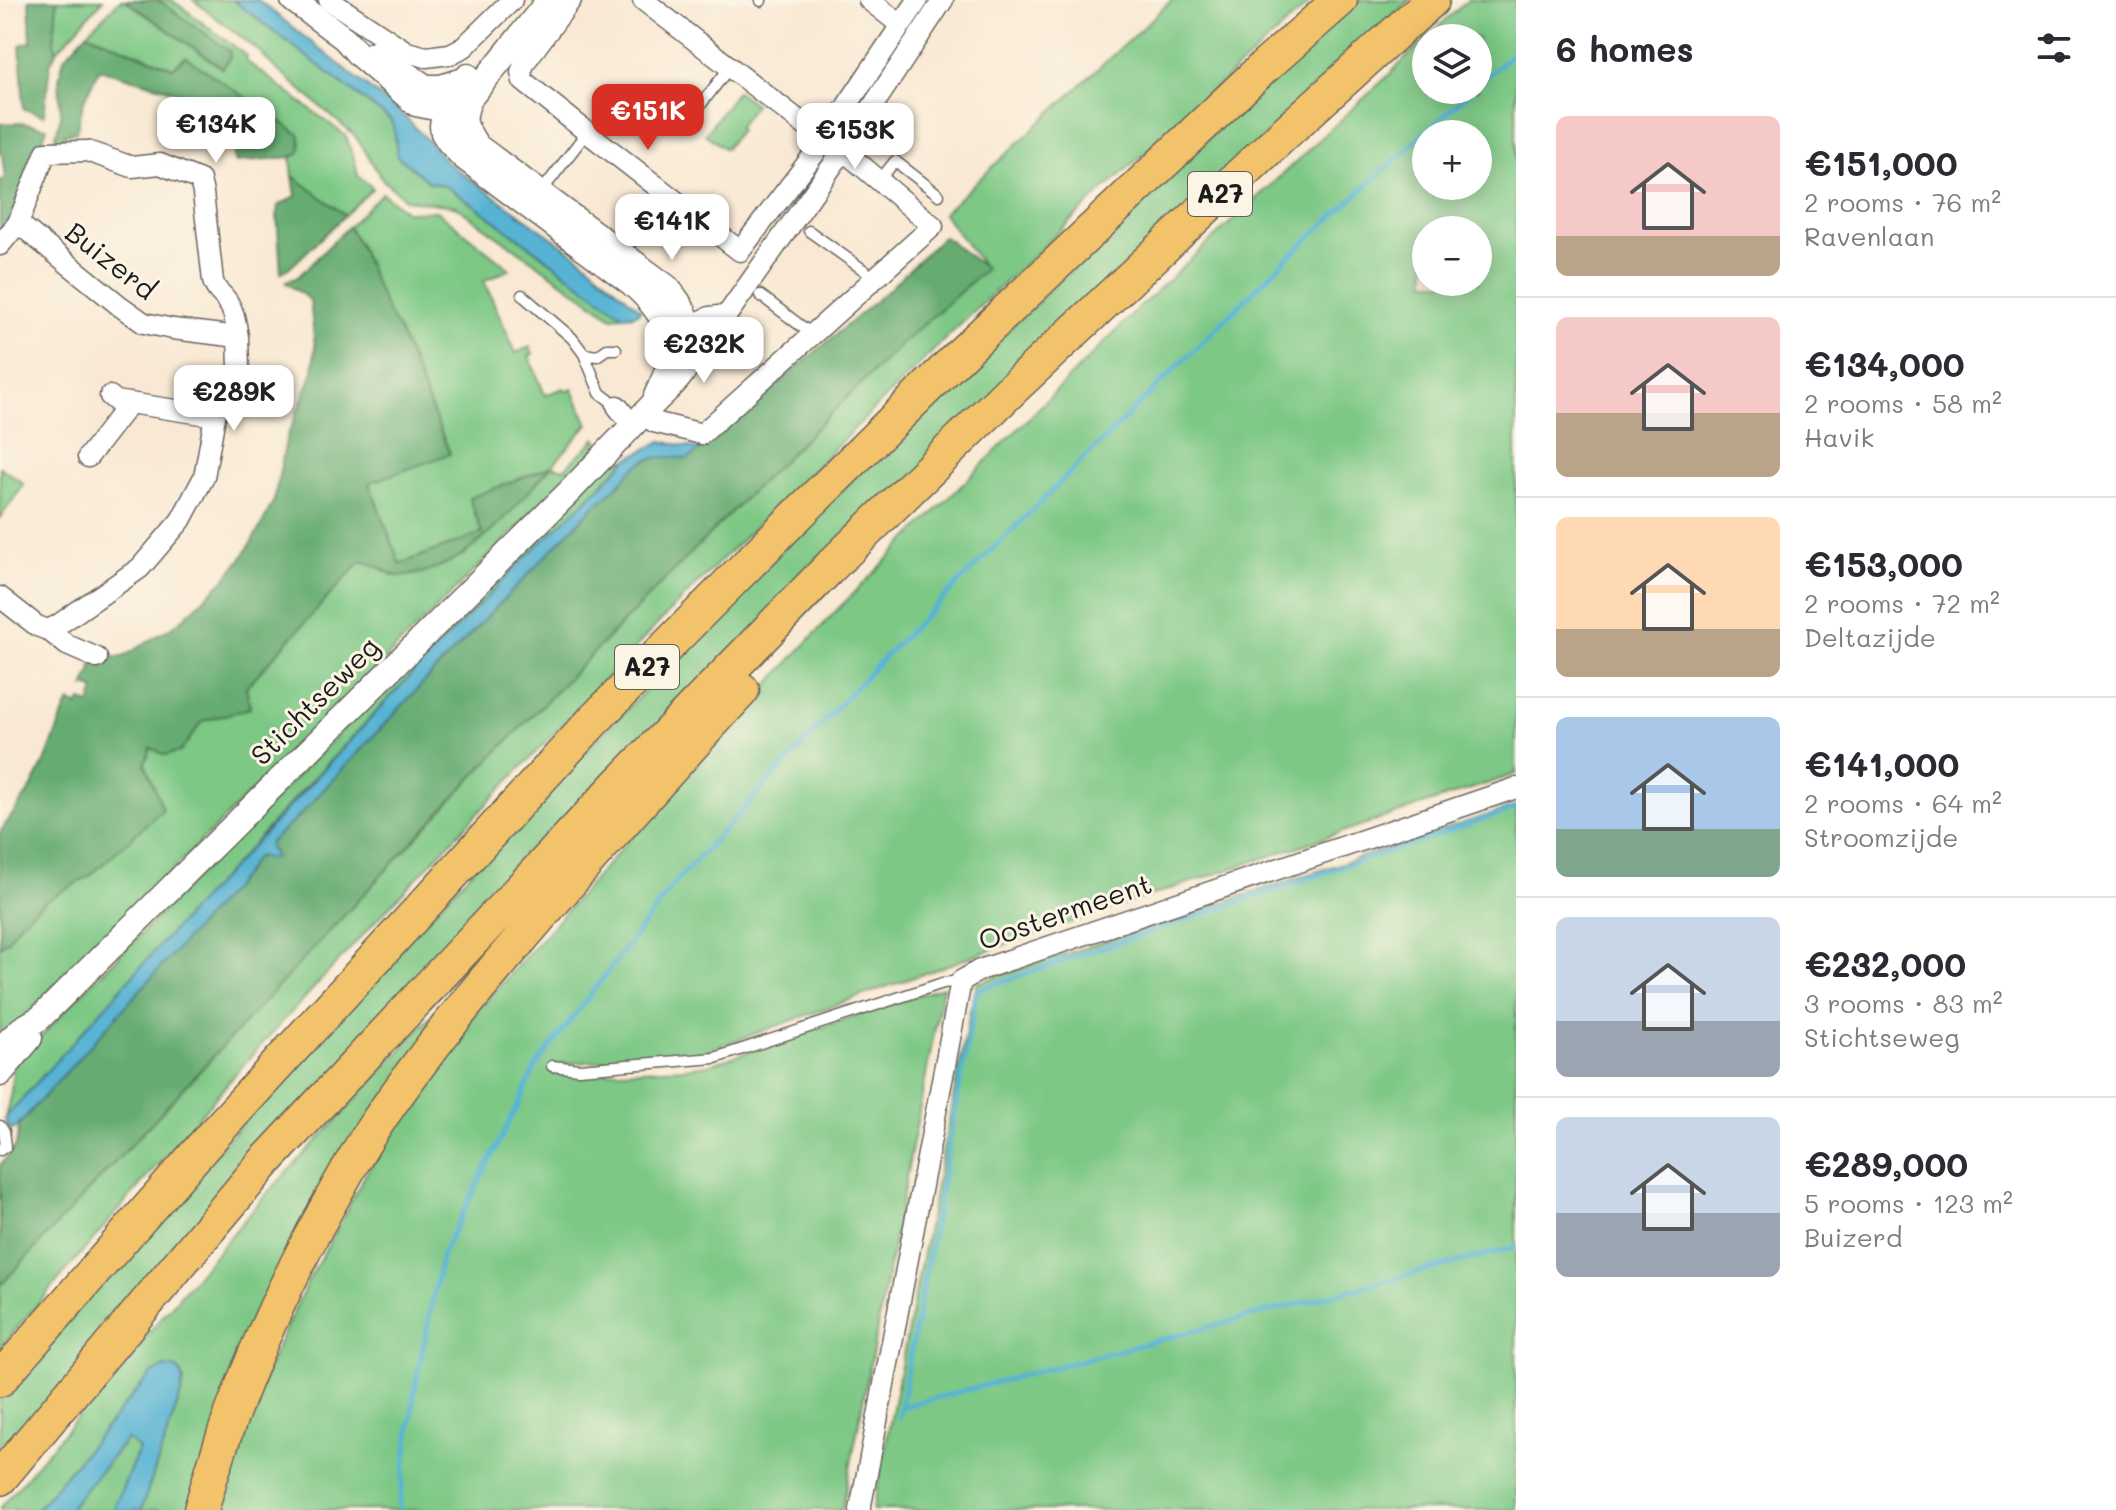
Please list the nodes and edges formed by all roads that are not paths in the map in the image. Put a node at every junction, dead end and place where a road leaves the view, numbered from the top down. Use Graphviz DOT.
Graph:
graph roads {
  1 [pos="293,0"];
  2 [pos="329,0"];
  3 [pos="512,0"];
  4 [pos="534,0"];
  5 [pos="549,0"];
  6 [pos="571,0"];
  7 [pos="643,0"];
  8 [pos="869,0"];
  9 [pos="918,0"];
  10 [pos="943,0"];
  11 [pos="1340,0"];
  12 [pos="1432,0"];
  13 [pos="901,25"];
  14 [pos="730,67"];
  15 [pos="468,89"];
  16 [pos="430,112"];
  17 [pos="688,121"];
  18 [pos="587,132"];
  19 [pos="834,145"];
  20 [pos="477,146"];
  21 [pos="879,181"];
  22 [pos="548,183"];
  23 [pos="667,195"];
  24 [pos="939,195"];
  25 [pos="18,223"];
  26 [pos="809,231"];
  27 [pos="633,241"];
  28 [pos="0,245"];
  29 [pos="875,278"];
  30 [pos="522,295"];
  31 [pos="760,295"];
  32 [pos="683,333"];
  33 [pos="813,335"];
  34 [pos="238,337"];
  35 [pos="616,349"];
  36 [pos="584,354"];
  37 [pos="1011,390"];
  38 [pos="617,406"];
  39 [pos="643,415"];
  40 [pos="215,416"];
  41 [pos="88,457"];
  42 [pos="0,597"];
  43 [pos="48,630"];
  44 [pos="97,658"];
  45 [pos="1516,788"];
  46 [pos="961,981"];
  47 [pos="40,1018"];
  48 [pos="0,1049"];
  49 [pos="552,1066"];
  50 [pos="0,1074"];
  51 [pos="0,1126"];
  52 [pos="0,1150"];
  53 [pos="0,1379"];
  54 [pos="0,1478"];
  55 [pos="201,1510"];
  56 [pos="860,1510"];
  1 -- 16 [label="street"];
  2 -- 3 [label="street"];
  4 -- 15 [label="street"];
  5 -- 15 [label="street"];
  6 -- 18 [label="street"];
  7 -- 14 [label="street"];
  8 -- 13 [label="street"];
  9 -- 13 [label="street"];
  10 -- 19 [label="street"];
  11 -- 53 [label="highway, A27"];
  12 -- 37 [label="highway, A27"];
  13 -- 19 [label="street"];
  14 -- 17 [label="lane"];
  14 -- 19 [label="street"];
  15 -- 16 [label="street"];
  15 -- 20 [label="street"];
  16 -- 20 [label="lane"];
  16 -- 32 [label="street"];
  18 -- 22 [label="lane"];
  18 -- 23 [label="street"];
  19 -- 21 [label="street"];
  19 -- 23 [label="street"];
  19 -- 32 [label="street"];
  20 -- 32 [label="street"];
  21 -- 24 [label="lane"];
  21 -- 29 [label="street"];
  23 -- 27 [label="lane"];
  25 -- 28 [label="street"];
  25 -- 34 [label="street, Buizerd"];
  25 -- 34 [label="street"];
  26 -- 29 [label="lane"];
  29 -- 33 [label="street"];
  30 -- 36 [label="lane"];
  31 -- 33 [label="lane"];
  32 -- 39 [label="street, Stichtseweg"];
  33 -- 39 [label="street"];
  34 -- 40 [label="street"];
  35 -- 36 [label="lane"];
  36 -- 38 [label="lane"];
  37 -- 54 [label="highway, A27"];
  37 -- 55 [label="highway, A27"];
  38 -- 39 [label="street"];
  39 -- 47 [label="street, Stichtseweg"];
  40 -- 41 [label="street"];
  40 -- 43 [label="street"];
  42 -- 43 [label="street"];
  43 -- 44 [label="street"];
  45 -- 46 [label="street, Oostermeent"];
  46 -- 49 [label="lane"];
  46 -- 56 [label="street, Oostermeent"];
  47 -- 48 [label="street, Stichtseweg"];
  47 -- 50 [label="street, Stichtseweg"];
  51 -- 52 [label="lane"];
}
